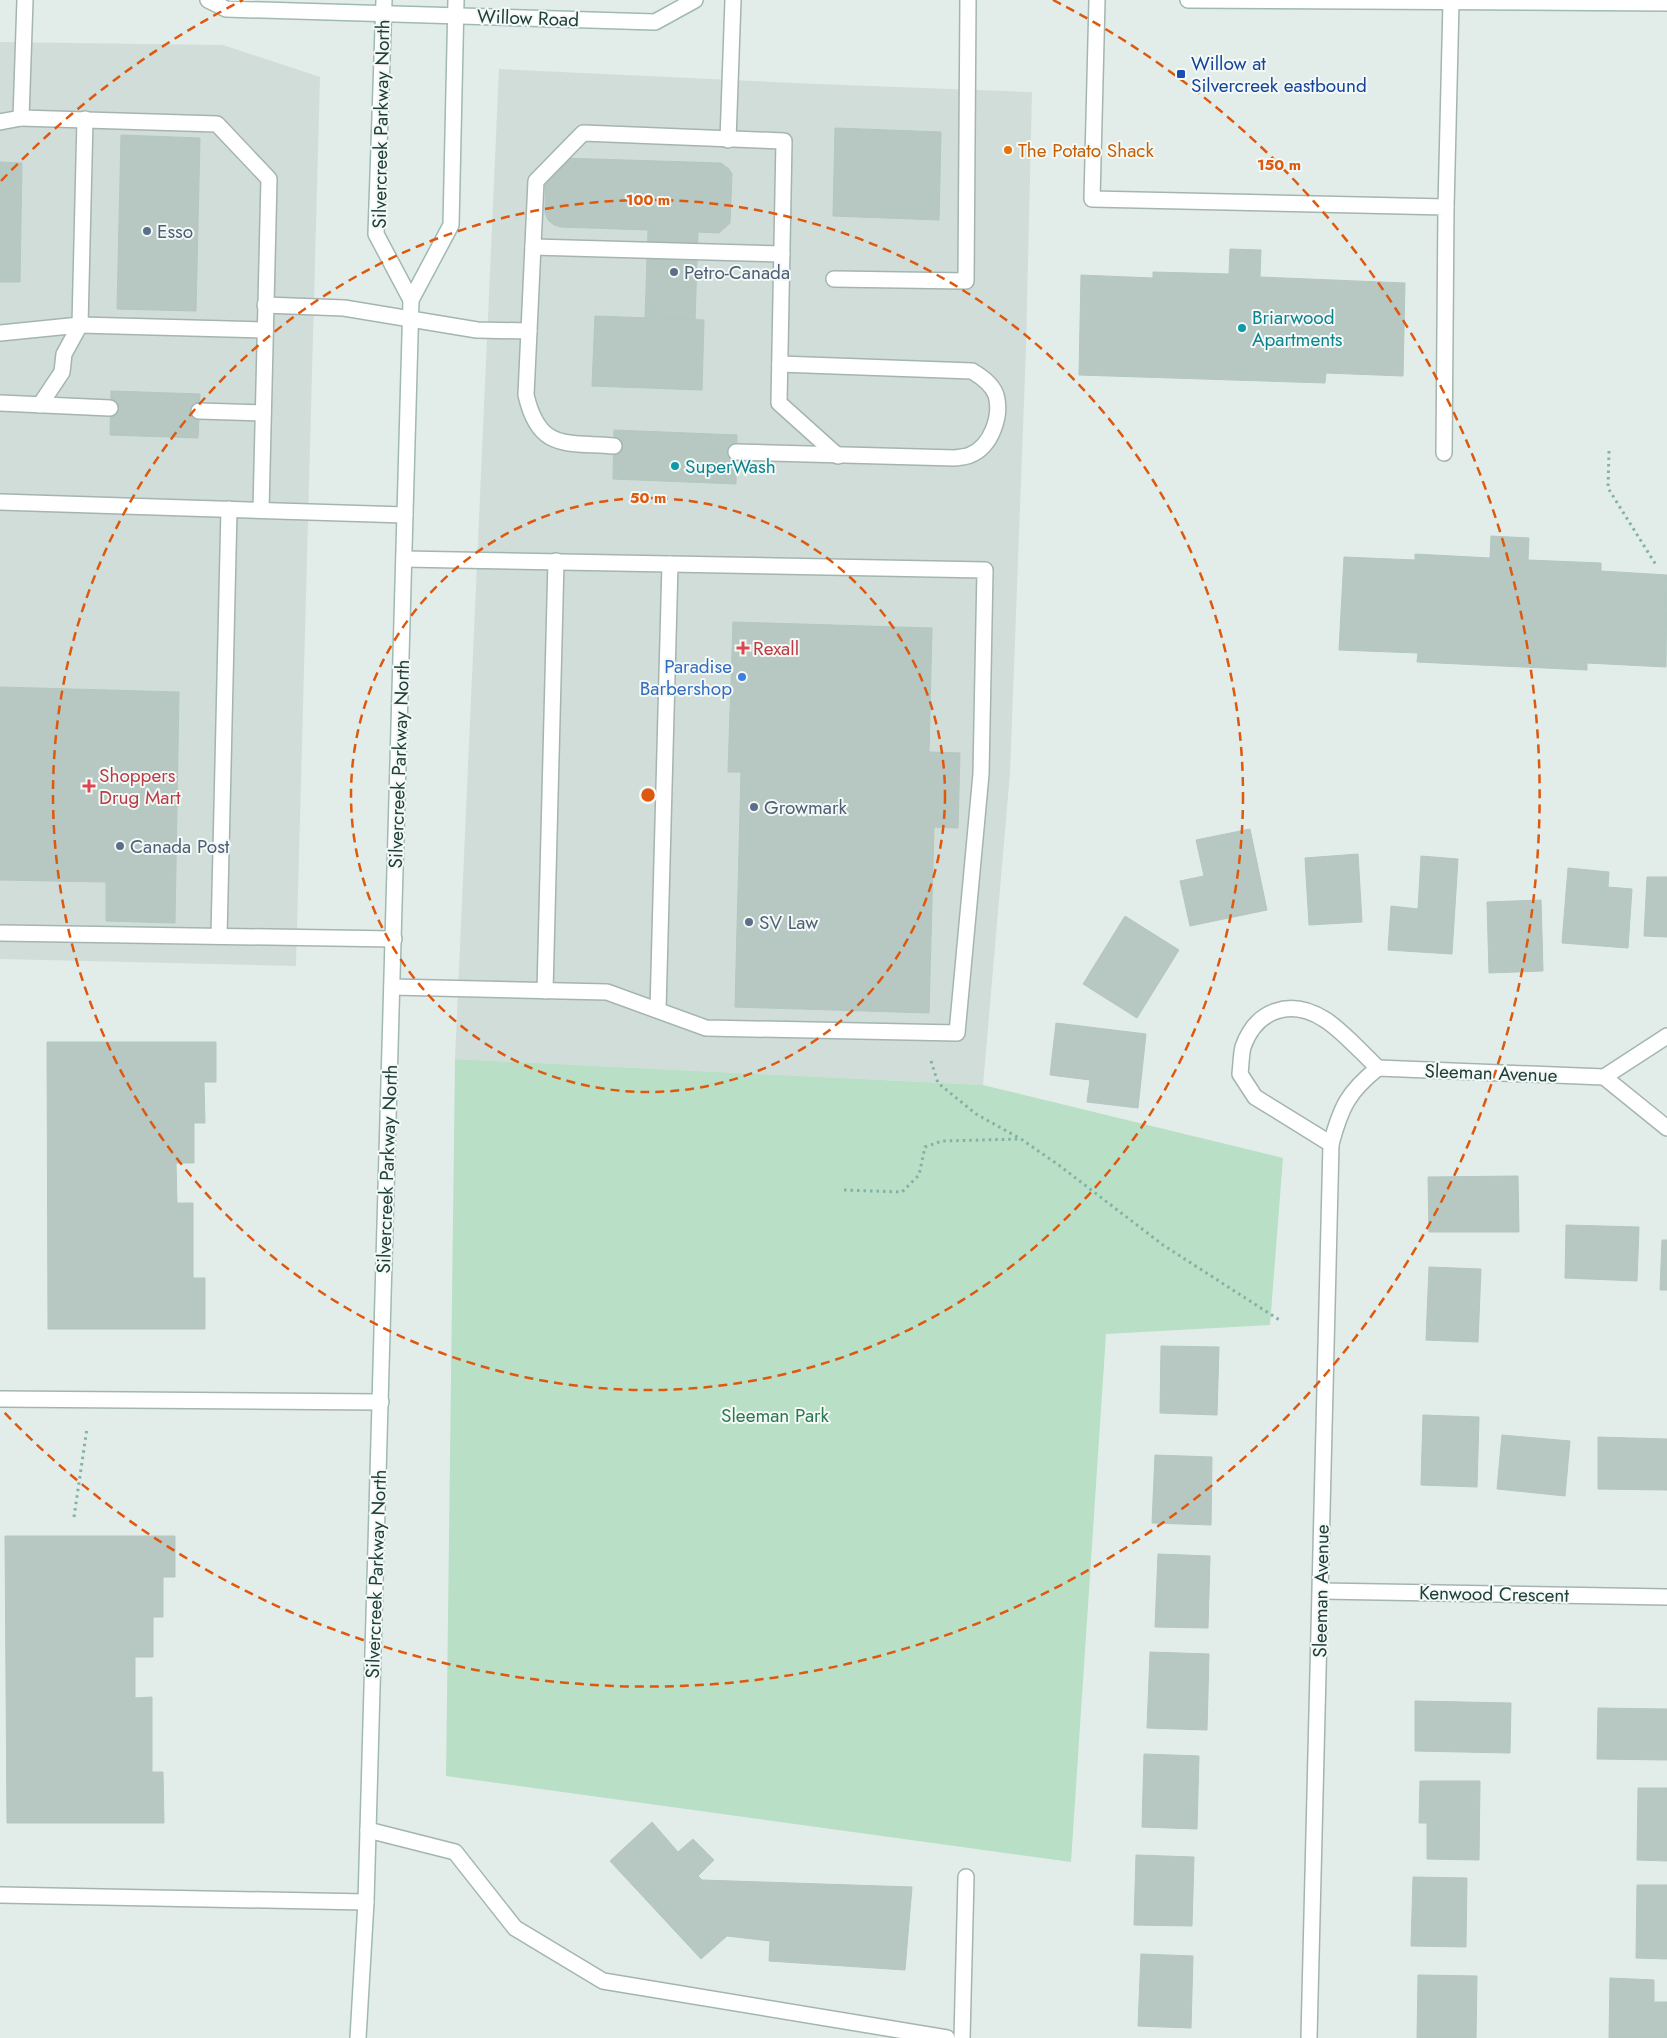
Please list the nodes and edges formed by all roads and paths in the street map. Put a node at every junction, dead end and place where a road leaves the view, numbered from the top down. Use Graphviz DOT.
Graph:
graph roads {
  1 [pos="25,0"];
  2 [pos="208,0"];
  3 [pos="695,0"];
  4 [pos="733,0"];
  5 [pos="968,0"];
  6 [pos="1097,0"];
  7 [pos="1188,0"];
  8 [pos="1640,1"];
  9 [pos="1451,3"];
  10 [pos="1667,3"];
  11 [pos="384,7"];
  12 [pos="456,8"];
  13 [pos="21,118"];
  14 [pos="85,119"];
  15 [pos="0,122"];
  16 [pos="728,140"];
  17 [pos="1446,207"];
  18 [pos="533,247"];
  19 [pos="782,254"];
  20 [pos="834,278"];
  21 [pos="411,300"];
  22 [pos="265,305"];
  23 [pos="411,319"];
  24 [pos="80,325"];
  25 [pos="265,330"];
  26 [pos="529,331"];
  27 [pos="0,333"];
  28 [pos="780,364"];
  29 [pos="0,403"];
  30 [pos="40,405"];
  31 [pos="110,408"];
  32 [pos="199,411"];
  33 [pos="263,413"];
  34 [pos="614,446"];
  35 [pos="1609,451"];
  36 [pos="736,452"];
  37 [pos="1444,453"];
  38 [pos="838,456"];
  39 [pos="0,502"];
  40 [pos="229,509"];
  41 [pos="261,510"];
  42 [pos="405,515"];
  43 [pos="404,559"];
  44 [pos="556,561"];
  45 [pos="670,564"];
  46 [pos="1656,565"];
  47 [pos="0,933"];
  48 [pos="219,936"];
  49 [pos="394,939"];
  50 [pos="392,987"];
  51 [pos="545,990"];
  52 [pos="658,1010"];
  53 [pos="922,1032"];
  54 [pos="1667,1036"];
  55 [pos="1378,1068"];
  56 [pos="1604,1077"];
  57 [pos="1667,1128"];
  58 [pos="1021,1139"];
  59 [pos="1331,1144"];
  60 [pos="844,1190"];
  61 [pos="1281,1321"];
  62 [pos="0,1399"];
  63 [pos="91,1400"];
  64 [pos="381,1402"];
  65 [pos="74,1517"];
  66 [pos="1322,1591"];
  67 [pos="1667,1597"];
  68 [pos="368,1830"];
  69 [pos="966,1877"];
  70 [pos="0,1895"];
  71 [pos="366,1902"];
  72 [pos="358,2038"];
  73 [pos="947,2038"];
  74 [pos="962,2038"];
  75 [pos="1310,2038"];
  1 -- 13 [label="main road"];
  2 -- 11 [label="main road, Willow Road"];
  3 -- 12 [label="main road, Willow Road"];
  4 -- 16 [label="main road"];
  5 -- 20 [label="main road"];
  6 -- 17 [label="main road"];
  7 -- 9 [label="main road"];
  8 -- 9 [label="main road"];
  8 -- 10 [label="main road"];
  9 -- 17 [label="main road"];
  11 -- 12 [label="main road, Willow Road"];
  11 -- 21 [label="main road, Silvercreek Parkway North"];
  12 -- 21 [label="main road, Silvercreek Parkway North"];
  13 -- 14 [label="main road"];
  13 -- 15 [label="main road"];
  14 -- 22 [label="main road"];
  14 -- 24 [label="main road"];
  16 -- 18 [label="main road"];
  16 -- 19 [label="main road"];
  17 -- 37 [label="main road"];
  18 -- 19 [label="main road"];
  18 -- 26 [label="main road"];
  19 -- 28 [label="main road"];
  21 -- 23 [label="main road, Silvercreek Parkway North"];
  22 -- 23 [label="main road"];
  22 -- 25 [label="main road"];
  23 -- 26 [label="main road"];
  23 -- 42 [label="main road, Silvercreek Parkway North"];
  24 -- 25 [label="main road"];
  24 -- 27 [label="main road"];
  24 -- 30 [label="main road"];
  25 -- 33 [label="main road"];
  26 -- 34 [label="main road"];
  28 -- 38 [label="main road"];
  28 -- 38 [label="main road"];
  29 -- 30 [label="main road"];
  30 -- 31 [label="main road"];
  32 -- 33 [label="main road"];
  33 -- 41 [label="main road"];
  35 -- 46 [label="path"];
  36 -- 38 [label="main road"];
  39 -- 40 [label="main road"];
  40 -- 41 [label="main road"];
  40 -- 48 [label="main road"];
  41 -- 42 [label="main road"];
  42 -- 43 [label="main road, Silvercreek Parkway North"];
  43 -- 44 [label="main road"];
  43 -- 49 [label="main road, Silvercreek Parkway North"];
  44 -- 45 [label="main road"];
  44 -- 51 [label="main road"];
  45 -- 52 [label="main road"];
  45 -- 53 [label="main road"];
  47 -- 48 [label="main road"];
  48 -- 49 [label="main road"];
  49 -- 50 [label="main road, Silvercreek Parkway North"];
  50 -- 51 [label="main road"];
  50 -- 64 [label="main road, Silvercreek Parkway North"];
  51 -- 52 [label="main road"];
  52 -- 53 [label="main road"];
  53 -- 58 [label="path"];
  54 -- 56 [label="main road"];
  55 -- 56 [label="main road, Sleeman Avenue"];
  55 -- 59 [label="main road, Sleeman Avenue"];
  55 -- 59 [label="main road"];
  56 -- 57 [label="main road"];
  58 -- 60 [label="path"];
  58 -- 61 [label="path"];
  59 -- 66 [label="main road, Sleeman Avenue"];
  62 -- 63 [label="main road"];
  63 -- 64 [label="main road"];
  63 -- 65 [label="path"];
  64 -- 68 [label="main road, Silvercreek Parkway North"];
  66 -- 67 [label="main road, Kenwood Crescent"];
  66 -- 75 [label="main road, Sleeman Avenue"];
  68 -- 71 [label="main road, Silvercreek Parkway North"];
  68 -- 73 [label="main road"];
  69 -- 74 [label="main road"];
  70 -- 71 [label="main road"];
  71 -- 72 [label="main road, Silvercreek Parkway North"];
}
